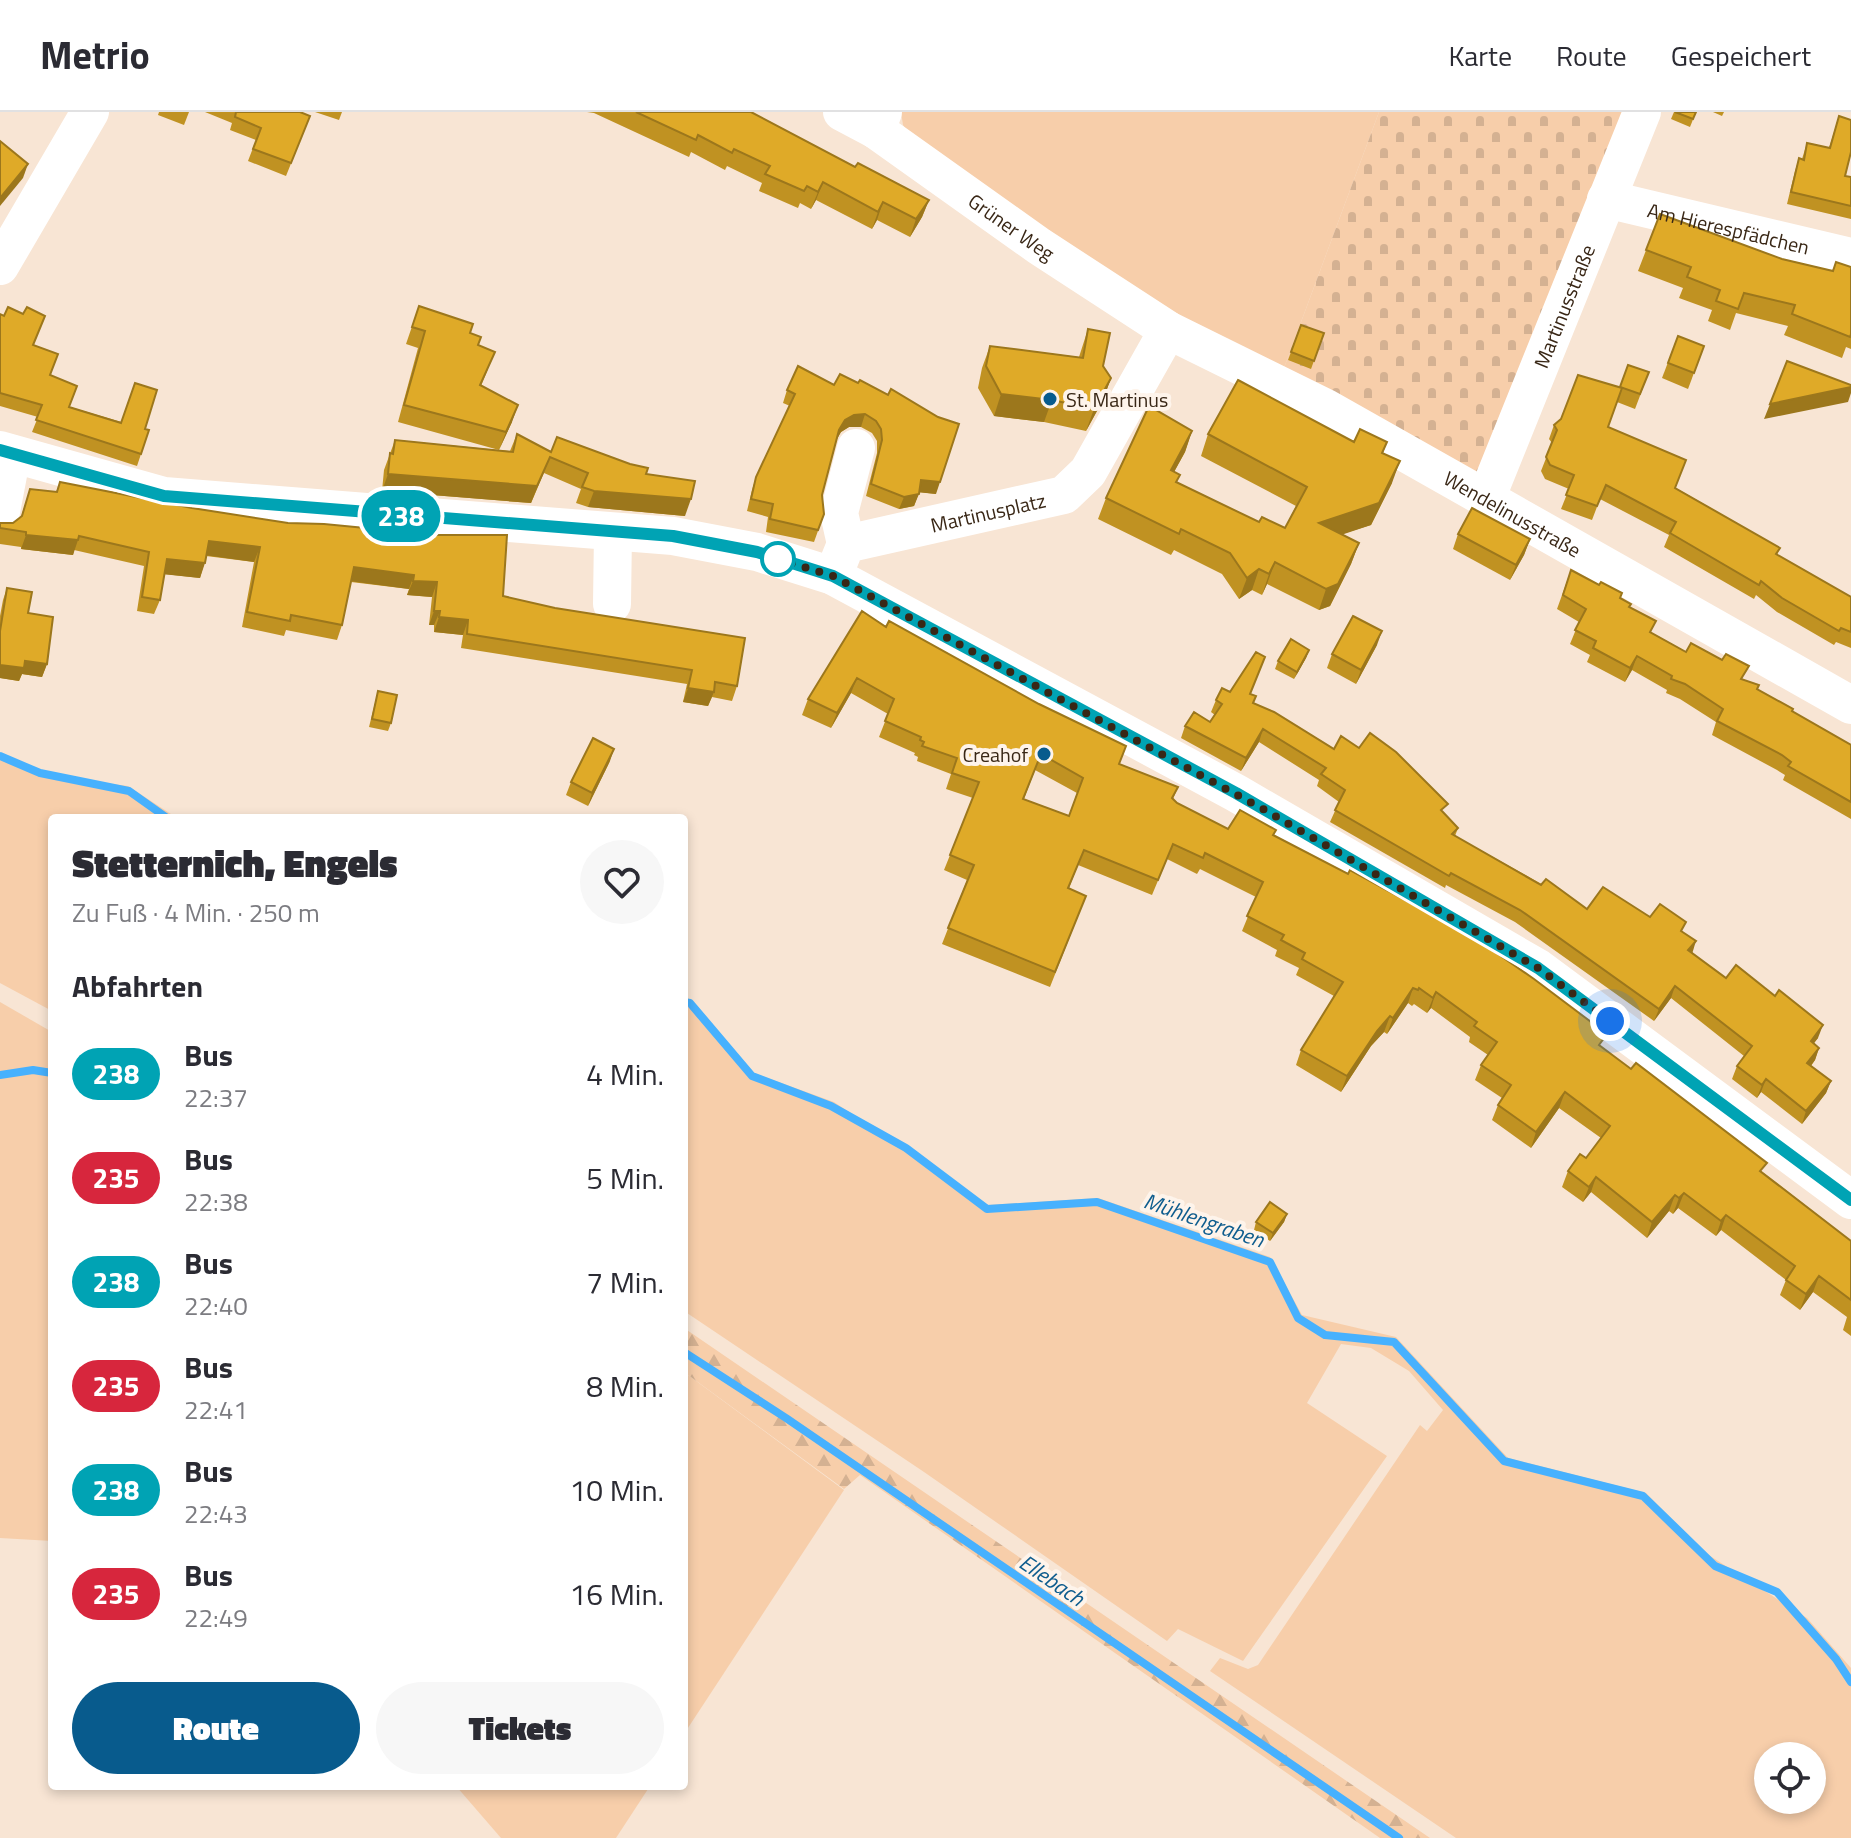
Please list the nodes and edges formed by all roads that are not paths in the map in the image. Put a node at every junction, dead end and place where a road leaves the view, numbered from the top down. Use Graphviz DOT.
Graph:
graph roads {
  1 [pos="90,112"];
  2 [pos="842,112"];
  3 [pos="1642,112"];
  4 [pos="880,121"];
  5 [pos="1606,199"];
  6 [pos="1851,257"];
  7 [pos="0,266"];
  8 [pos="1168,330"];
  9 [pos="856,448"];
  10 [pos="6,452"];
  11 [pos="1486,499"];
  12 [pos="0,517"];
  13 [pos="613,532"];
  14 [pos="840,560"];
  15 [pos="612,604"];
  16 [pos="1851,705"];
  17 [pos="1851,1200"];
  1 -- 7 [label="street"];
  2 -- 4 [label="street, Grüner Weg"];
  3 -- 5 [label="street, Martinusstraße"];
  4 -- 8 [label="street, Grüner Weg"];
  5 -- 6 [label="street, Am Hierespfädchen"];
  5 -- 11 [label="street, Martinusstraße"];
  8 -- 11 [label="street, Wendelinusstraße"];
  8 -- 14 [label="street, Martinusplatz"];
  9 -- 14 [label="street"];
  10 -- 12 [label="street"];
  10 -- 13 [label="street"];
  11 -- 16 [label="street, Wendelinusstraße"];
  13 -- 14 [label="street"];
  13 -- 15 [label="street"];
  14 -- 17 [label="street"];
}
